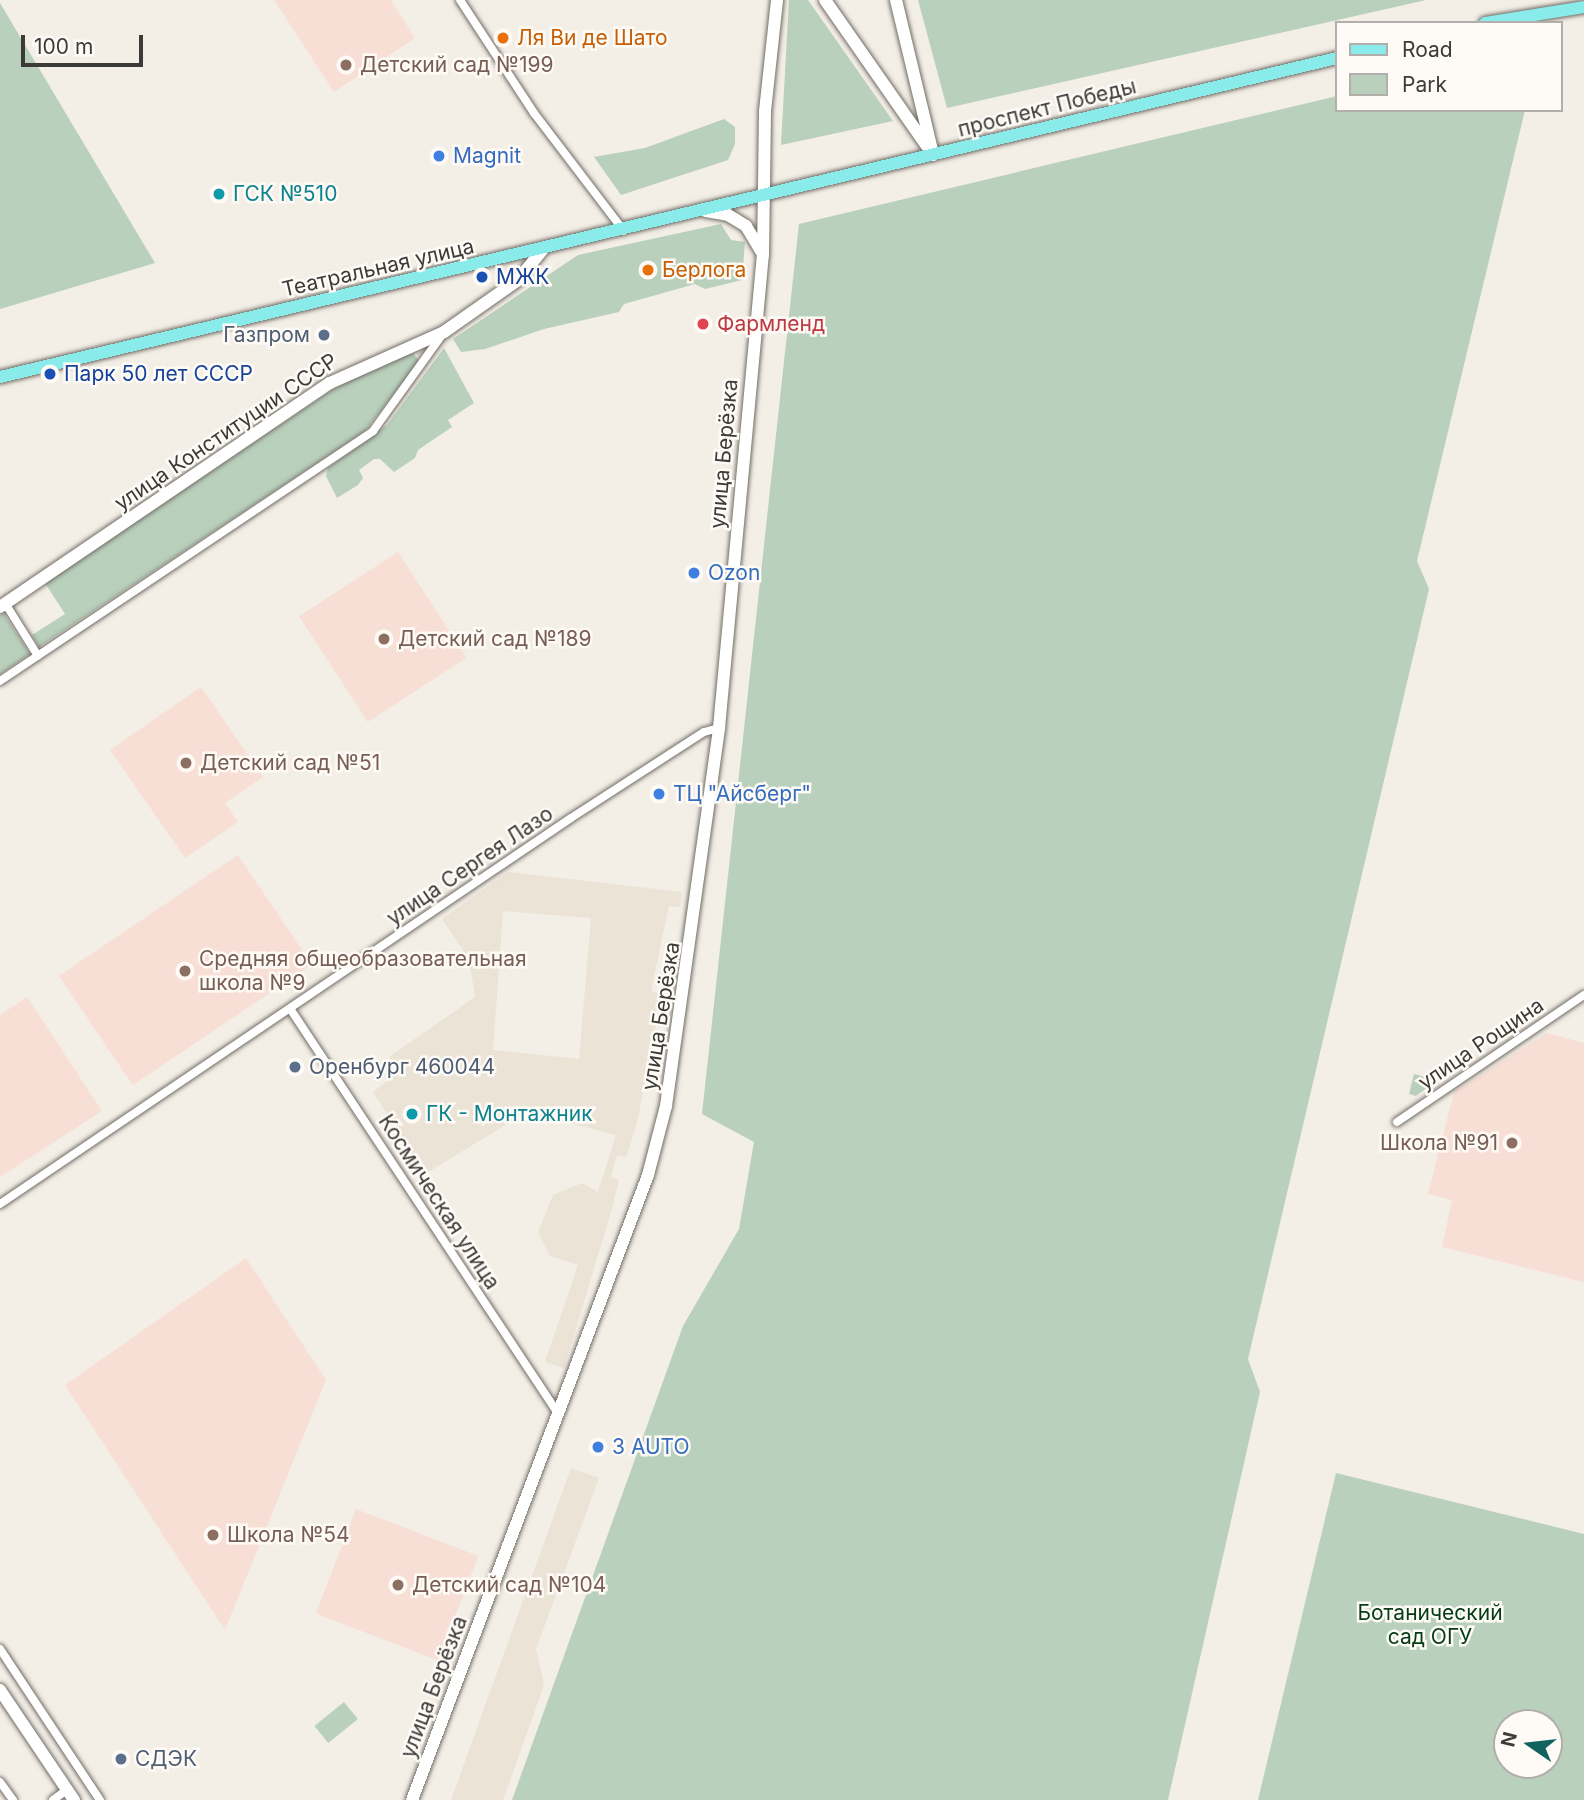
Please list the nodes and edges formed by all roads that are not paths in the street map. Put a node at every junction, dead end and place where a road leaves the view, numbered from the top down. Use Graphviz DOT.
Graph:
graph roads {
  1 [pos="460,0"];
  2 [pos="777,0"];
  3 [pos="825,0"];
  4 [pos="896,0"];
  5 [pos="1584,8"];
  6 [pos="1498,21"];
  7 [pos="1336,58"];
  8 [pos="933,155"];
  9 [pos="765,195"];
  10 [pos="706,211"];
  11 [pos="624,231"];
  12 [pos="543,249"];
  13 [pos="762,255"];
  14 [pos="444,332"];
  15 [pos="0,377"];
  16 [pos="2,605"];
  17 [pos="38,656"];
  18 [pos="0,681"];
  19 [pos="719,728"];
  20 [pos="1584,995"];
  21 [pos="290,1010"];
  22 [pos="1397,1122"];
  23 [pos="0,1205"];
  24 [pos="558,1413"];
  25 [pos="0,1648"];
  26 [pos="0,1690"];
  27 [pos="0,1782"];
  28 [pos="71,1795"];
  29 [pos="13,1800"];
  30 [pos="53,1800"];
  31 [pos="100,1800"];
  32 [pos="412,1800"];
  1 -- 11 [label="street"];
  2 -- 9 [label="main road, улица Берёзка"];
  3 -- 8 [label="main road"];
  4 -- 8 [label="main road"];
  5 -- 6 [label="main road"];
  7 -- 8 [label="main road, проспект Победы"];
  8 -- 9 [label="main road, проспект Победы"];
  9 -- 10 [label="main road, Театральная улица"];
  9 -- 13 [label="main road, улица Берёзка"];
  10 -- 11 [label="main road, Театральная улица"];
  10 -- 13 [label="main road"];
  11 -- 12 [label="main road, Театральная улица"];
  12 -- 14 [label="main road, улица Конституции СССР"];
  12 -- 15 [label="main road, Театральная улица"];
  13 -- 19 [label="main road, улица Берёзка"];
  14 -- 16 [label="main road, улица Конституции СССР"];
  14 -- 17 [label="street"];
  16 -- 17 [label="street"];
  17 -- 18 [label="street"];
  19 -- 21 [label="street, улица Сергея Лазо"];
  19 -- 24 [label="main road, улица Берёзка"];
  20 -- 22 [label="street, улица Рощина"];
  21 -- 23 [label="street, улица Сергея Лазо"];
  21 -- 24 [label="street, Космическая улица"];
  24 -- 32 [label="main road, улица Берёзка"];
  25 -- 31 [label="street"];
  26 -- 28 [label="main road"];
  27 -- 29 [label="street"];
  28 -- 30 [label="street"];
}
